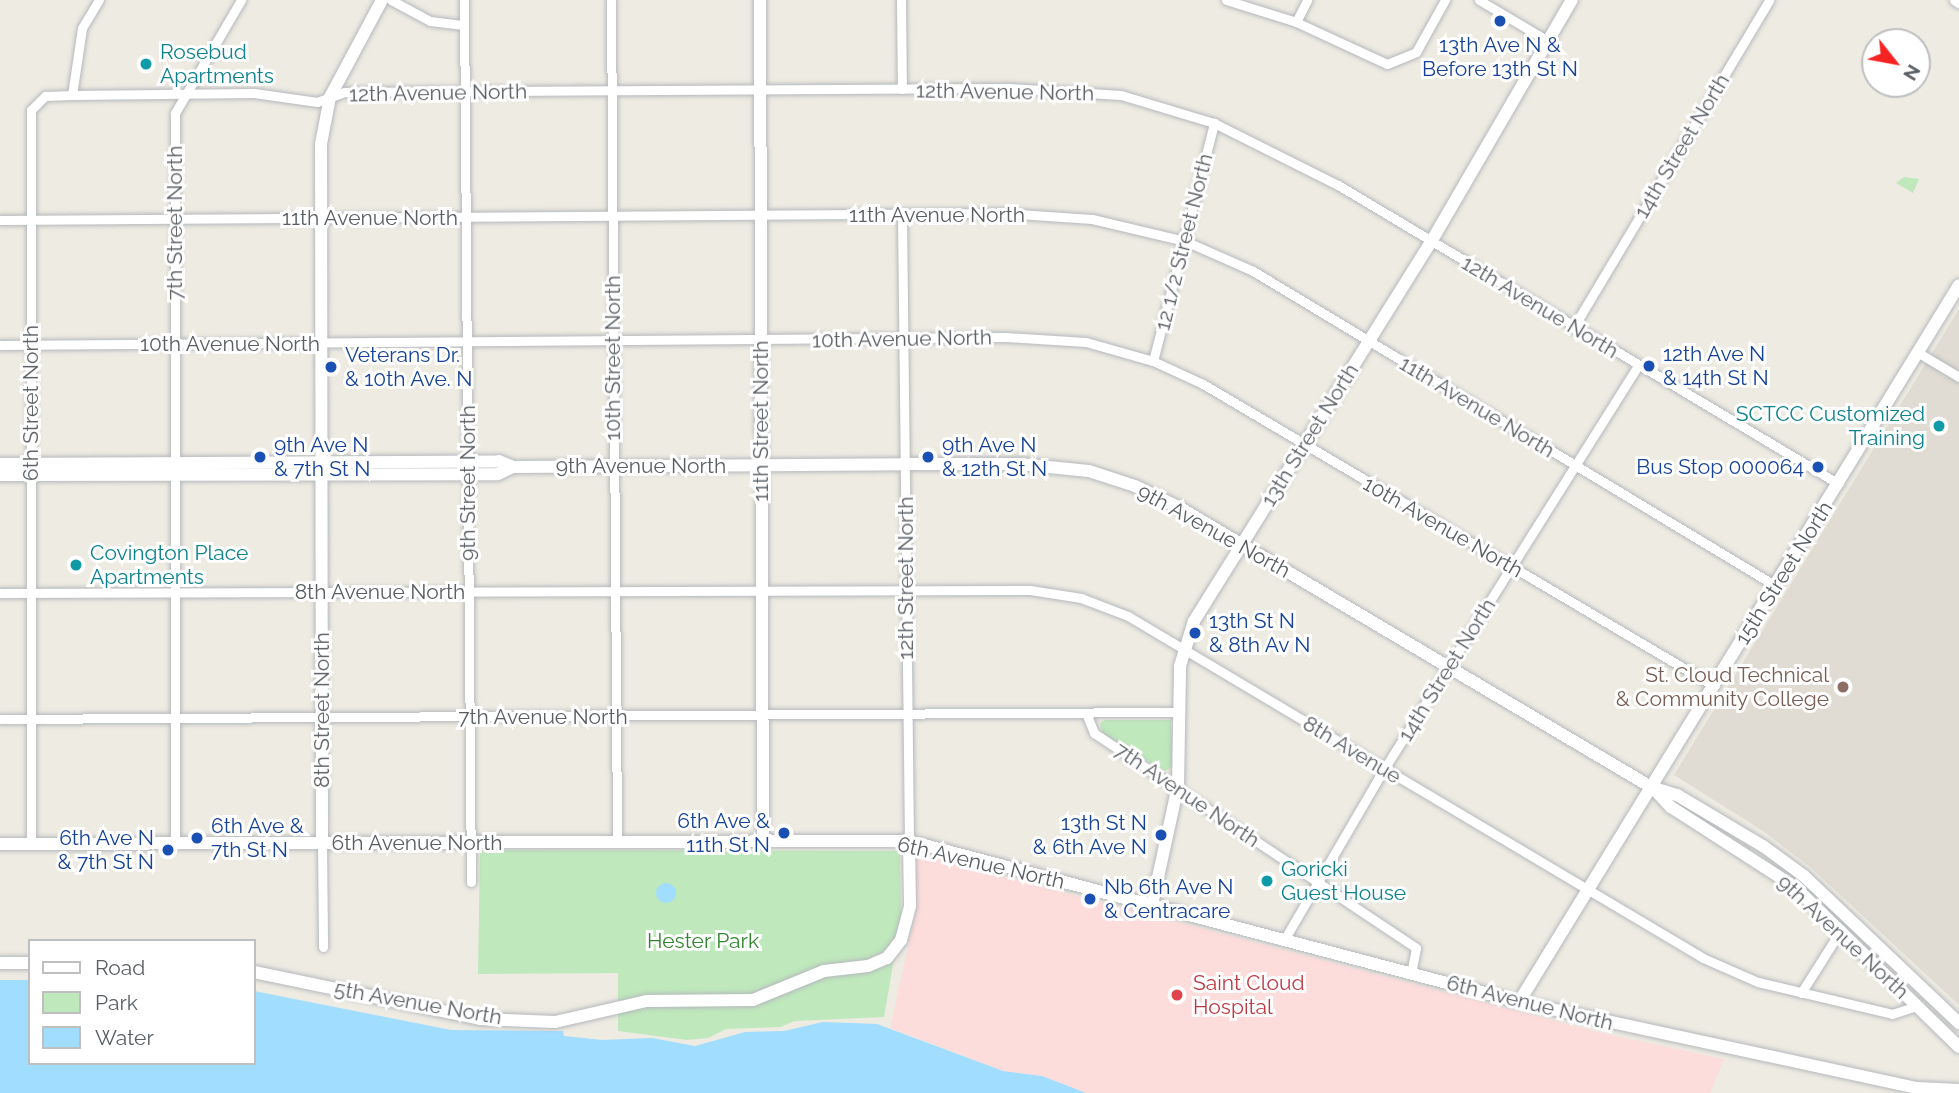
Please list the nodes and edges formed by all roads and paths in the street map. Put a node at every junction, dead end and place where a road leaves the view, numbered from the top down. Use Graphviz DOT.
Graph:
graph roads {
  1 [pos="99,0"];
  2 [pos="241,0"];
  3 [pos="382,0"];
  4 [pos="391,0"];
  5 [pos="464,0"];
  6 [pos="611,0"];
  7 [pos="760,0"];
  8 [pos="901,0"];
  9 [pos="1226,0"];
  10 [pos="1307,0"];
  11 [pos="1445,0"];
  12 [pos="1479,0"];
  13 [pos="1572,0"];
  14 [pos="1769,0"];
  15 [pos="1296,22"];
  16 [pos="464,25"];
  17 [pos="1548,41"];
  18 [pos="902,89"];
  19 [pos="760,90"];
  20 [pos="611,92"];
  21 [pos="187,93"];
  22 [pos="462,93"];
  23 [pos="72,95"];
  24 [pos="330,97"];
  25 [pos="1214,123"];
  26 [pos="902,215"];
  27 [pos="761,216"];
  28 [pos="463,217"];
  29 [pos="613,217"];
  30 [pos="322,218"];
  31 [pos="175,219"];
  32 [pos="0,220"];
  33 [pos="31,220"];
  34 [pos="1185,241"];
  35 [pos="1431,242"];
  36 [pos="1959,285"];
  37 [pos="1573,328"];
  38 [pos="761,341"];
  39 [pos="906,341"];
  40 [pos="614,342"];
  41 [pos="1370,342"];
  42 [pos="467,343"];
  43 [pos="176,344"];
  44 [pos="322,344"];
  45 [pos="0,345"];
  46 [pos="31,345"];
  47 [pos="1917,352"];
  48 [pos="1153,361"];
  49 [pos="1638,366"];
  50 [pos="1959,377"];
  51 [pos="1303,446"];
  52 [pos="0,464"];
  53 [pos="907,464"];
  54 [pos="761,465"];
  55 [pos="611,466"];
  56 [pos="1576,466"];
  57 [pos="175,468"];
  58 [pos="322,468"];
  59 [pos="466,468"];
  60 [pos="32,469"];
  61 [pos="0,475"];
  62 [pos="1839,484"];
  63 [pos="1241,545"];
  64 [pos="1512,566"];
  65 [pos="1776,586"];
  66 [pos="614,591"];
  67 [pos="761,591"];
  68 [pos="907,591"];
  69 [pos="322,592"];
  70 [pos="468,592"];
  71 [pos="0,593"];
  72 [pos="31,593"];
  73 [pos="175,593"];
  74 [pos="1183,649"];
  75 [pos="1449,667"];
  76 [pos="1714,686"];
  77 [pos="1086,712"];
  78 [pos="1180,712"];
  79 [pos="905,715"];
  80 [pos="615,717"];
  81 [pos="763,717"];
  82 [pos="322,718"];
  83 [pos="468,718"];
  84 [pos="0,719"];
  85 [pos="31,719"];
  86 [pos="175,719"];
  87 [pos="1384,769"];
  88 [pos="1178,786"];
  89 [pos="1651,787"];
  90 [pos="909,841"];
  91 [pos="469,842"];
  92 [pos="617,842"];
  93 [pos="763,842"];
  94 [pos="175,843"];
  95 [pos="322,843"];
  96 [pos="0,844"];
  97 [pos="31,844"];
  98 [pos="471,882"];
  99 [pos="1318,882"];
  100 [pos="1588,888"];
  101 [pos="1152,905"];
  102 [pos="1841,930"];
  103 [pos="901,940"];
  104 [pos="1284,940"];
  105 [pos="323,947"];
  106 [pos="0,963"];
  107 [pos="28,963"];
  108 [pos="256,972"];
  109 [pos="1411,974"];
  110 [pos="1801,993"];
  111 [pos="1519,1002"];
  112 [pos="1917,1006"];
  113 [pos="1959,1023"];
  114 [pos="1959,1047"];
  115 [pos="1959,1090"];
  116 [pos="1916,1091"];
  117 [pos="1940,1092"];
  1 -- 23 [label="street"];
  2 -- 21 [label="street, 7th Street North"];
  3 -- 24 [label="street, 8th Street North"];
  4 -- 16 [label="street"];
  5 -- 16 [label="street, 9th Street North"];
  6 -- 20 [label="street, 10th Street North"];
  7 -- 19 [label="street, 11th Street North"];
  8 -- 18 [label="street"];
  9 -- 15 [label="street"];
  10 -- 15 [label="street"];
  11 -- 15 [label="street"];
  12 -- 17 [label="street"];
  13 -- 17 [label="street, 13th Street North"];
  14 -- 37 [label="street, 14th Street North"];
  16 -- 22 [label="street, 9th Street North"];
  17 -- 35 [label="street, 13th Street North"];
  18 -- 19 [label="street, 12th Avenue North"];
  18 -- 25 [label="street, 12th Avenue North"];
  19 -- 20 [label="street, 12th Avenue North"];
  19 -- 27 [label="street, 11th Street North"];
  20 -- 22 [label="street, 12th Avenue North"];
  20 -- 29 [label="street, 10th Street North"];
  21 -- 23 [label="street, 12th Avenue North"];
  21 -- 24 [label="street, 12th Avenue North"];
  21 -- 31 [label="street, 7th Street North"];
  22 -- 24 [label="street, 12th Avenue North"];
  22 -- 28 [label="street, 9th Street North"];
  23 -- 33 [label="street, 6th Street North"];
  24 -- 30 [label="street, 8th Street North"];
  25 -- 34 [label="street, 12 1/2 Street North"];
  25 -- 35 [label="street, 12th Avenue North"];
  26 -- 27 [label="street, 11th Avenue North"];
  26 -- 34 [label="street, 11th Avenue North"];
  26 -- 39 [label="street, 12th Street North"];
  27 -- 29 [label="street, 11th Avenue North"];
  27 -- 38 [label="street, 11th Street North"];
  28 -- 29 [label="street, 11th Avenue North"];
  28 -- 30 [label="street, 11th Avenue North"];
  28 -- 42 [label="street, 9th Street North"];
  29 -- 40 [label="street, 10th Street North"];
  30 -- 31 [label="street, 11th Avenue North"];
  30 -- 44 [label="street, 8th Street North"];
  31 -- 33 [label="street, 11th Avenue North"];
  31 -- 43 [label="street, 7th Street North"];
  32 -- 33 [label="street, 11th Avenue North"];
  33 -- 46 [label="street, 6th Street North"];
  34 -- 41 [label="street, 11th Avenue North"];
  34 -- 48 [label="street, 12 1/2 Street North"];
  35 -- 37 [label="street, 12th Avenue North"];
  35 -- 41 [label="street, 13th Street North"];
  36 -- 47 [label="street, 15th Street North"];
  37 -- 49 [label="street, 12th Avenue North"];
  38 -- 39 [label="street, 10th Avenue North"];
  38 -- 40 [label="street, 10th Avenue North"];
  38 -- 54 [label="street, 11th Street North"];
  39 -- 48 [label="street, 10th Avenue North"];
  39 -- 53 [label="street, 12th Street North"];
  40 -- 42 [label="street, 10th Avenue North"];
  40 -- 55 [label="street, 10th Street North"];
  41 -- 51 [label="street, 13th Street North"];
  41 -- 56 [label="street, 11th Avenue North"];
  42 -- 44 [label="street, 10th Avenue North"];
  42 -- 59 [label="street, 9th Street North"];
  43 -- 44 [label="street, 10th Avenue North"];
  43 -- 46 [label="street, 10th Avenue North"];
  43 -- 57 [label="street, 7th Street North"];
  44 -- 58 [label="street, 8th Street North"];
  45 -- 46 [label="street, 10th Avenue North"];
  46 -- 60 [label="street, 6th Street North"];
  47 -- 50 [label="street"];
  47 -- 62 [label="street, 15th Street North"];
  48 -- 51 [label="street, 10th Avenue North"];
  49 -- 56 [label="street, 14th Street North"];
  49 -- 62 [label="street, 12th Avenue North"];
  51 -- 63 [label="street, 13th Street North"];
  51 -- 64 [label="street, 10th Avenue North"];
  52 -- 60 [label="street, 9th Avenue North"];
  53 -- 54 [label="street, 9th Avenue North"];
  53 -- 63 [label="street, 9th Avenue North"];
  53 -- 68 [label="street, 12th Street North"];
  54 -- 55 [label="street, 9th Avenue North"];
  54 -- 67 [label="street, 11th Street North"];
  55 -- 59 [label="street, 9th Avenue North"];
  55 -- 66 [label="street, 10th Street North"];
  56 -- 64 [label="street, 14th Street North"];
  56 -- 65 [label="street, 11th Avenue North"];
  57 -- 58 [label="street, 9th Avenue North"];
  57 -- 60 [label="street, 9th Avenue North"];
  57 -- 73 [label="street, 7th Street North"];
  58 -- 59 [label="street, 9th Avenue North"];
  58 -- 69 [label="street, 8th Street North"];
  59 -- 70 [label="street, 9th Street North"];
  60 -- 61 [label="street, 9th Avenue North"];
  60 -- 72 [label="street, 6th Street North"];
  62 -- 65 [label="street, 15th Street North"];
  63 -- 74 [label="street, 13th Street North"];
  63 -- 75 [label="street, 9th Avenue North"];
  64 -- 75 [label="street, 14th Street North"];
  64 -- 76 [label="street, 10th Avenue North"];
  65 -- 76 [label="street, 15th Street North"];
  66 -- 67 [label="street, 8th Avenue North"];
  66 -- 70 [label="street, 8th Avenue North"];
  66 -- 80 [label="street, 10th Street North"];
  67 -- 68 [label="street, 8th Avenue"];
  67 -- 81 [label="street, 11th Street North"];
  68 -- 74 [label="street, 8th Avenue"];
  68 -- 79 [label="street, 12th Street North"];
  69 -- 70 [label="street, 8th Avenue North"];
  69 -- 73 [label="street, 8th Avenue North"];
  69 -- 82 [label="street, 8th Street North"];
  70 -- 83 [label="street, 9th Street North"];
  71 -- 72 [label="street, 8th Avenue North"];
  72 -- 73 [label="street, 8th Avenue North"];
  72 -- 85 [label="street, 6th Street North"];
  73 -- 86 [label="street, 7th Street North"];
  74 -- 78 [label="street, 13th Street North"];
  74 -- 87 [label="street, 8th Avenue"];
  75 -- 87 [label="street, 14th Street North"];
  75 -- 89 [label="street, 9th Avenue North"];
  76 -- 89 [label="street, 15th Street North"];
  77 -- 78 [label="street, 7th Avenue North"];
  77 -- 79 [label="street, 7th Avenue North"];
  77 -- 88 [label="street, 7th Avenue North"];
  78 -- 88 [label="street, 13th Street North"];
  79 -- 81 [label="street, 7th Avenue North"];
  79 -- 90 [label="street, 12th Street North"];
  80 -- 81 [label="street, 7th Avenue North"];
  80 -- 83 [label="street, 7th Avenue North"];
  80 -- 92 [label="street, 10th Street North"];
  81 -- 93 [label="street, 11th Street North"];
  82 -- 83 [label="street, 7th Avenue North"];
  82 -- 86 [label="street, 7th Avenue North"];
  82 -- 95 [label="street, 8th Street North"];
  83 -- 91 [label="street, 9th Street North"];
  84 -- 85 [label="street, 7th Avenue North"];
  85 -- 86 [label="street, 7th Avenue North"];
  85 -- 97 [label="street, 6th Street North"];
  86 -- 94 [label="street, 7th Street North"];
  87 -- 99 [label="street, 14th Street North"];
  87 -- 100 [label="street, 8th Avenue"];
  88 -- 99 [label="street, 7th Avenue North"];
  88 -- 101 [label="street, 13th Street North"];
  89 -- 100 [label="street, 15th Street North"];
  89 -- 102 [label="street, 9th Avenue North"];
  89 -- 113 [label="street, 9th Avenue North"];
  90 -- 93 [label="street, 6th Avenue North"];
  90 -- 101 [label="street, 6th Avenue North"];
  90 -- 103 [label="street, 12th Street North"];
  91 -- 92 [label="street, 6th Avenue North"];
  91 -- 95 [label="street, 6th Avenue North"];
  91 -- 98 [label="street, 9th Street North"];
  92 -- 93 [label="street, 6th Avenue North"];
  94 -- 95 [label="street, 6th Avenue North"];
  94 -- 97 [label="street, 6th Avenue North"];
  95 -- 105 [label="street, 8th Street North"];
  96 -- 97 [label="street, 6th Avenue North"];
  99 -- 104 [label="street, 14th Street North"];
  99 -- 109 [label="street, 7th Avenue North"];
  100 -- 110 [label="street, 8th Avenue"];
  100 -- 111 [label="street, 15th Street North"];
  101 -- 104 [label="street, 6th Avenue North"];
  102 -- 110 [label="street"];
  102 -- 112 [label="street, 9th Avenue North"];
  103 -- 108 [label="street, 5th Avenue North"];
  104 -- 109 [label="street, 6th Avenue North"];
  106 -- 107 [label="street"];
  109 -- 111 [label="street, 6th Avenue North"];
  110 -- 112 [label="street, 8th Avenue"];
  111 -- 116 [label="street, 6th Avenue North"];
  112 -- 114 [label="street, 9th Avenue North"];
  115 -- 117 [label="street, 6th Avenue North"];
  116 -- 117 [label="street, 6th Avenue North"];
}
